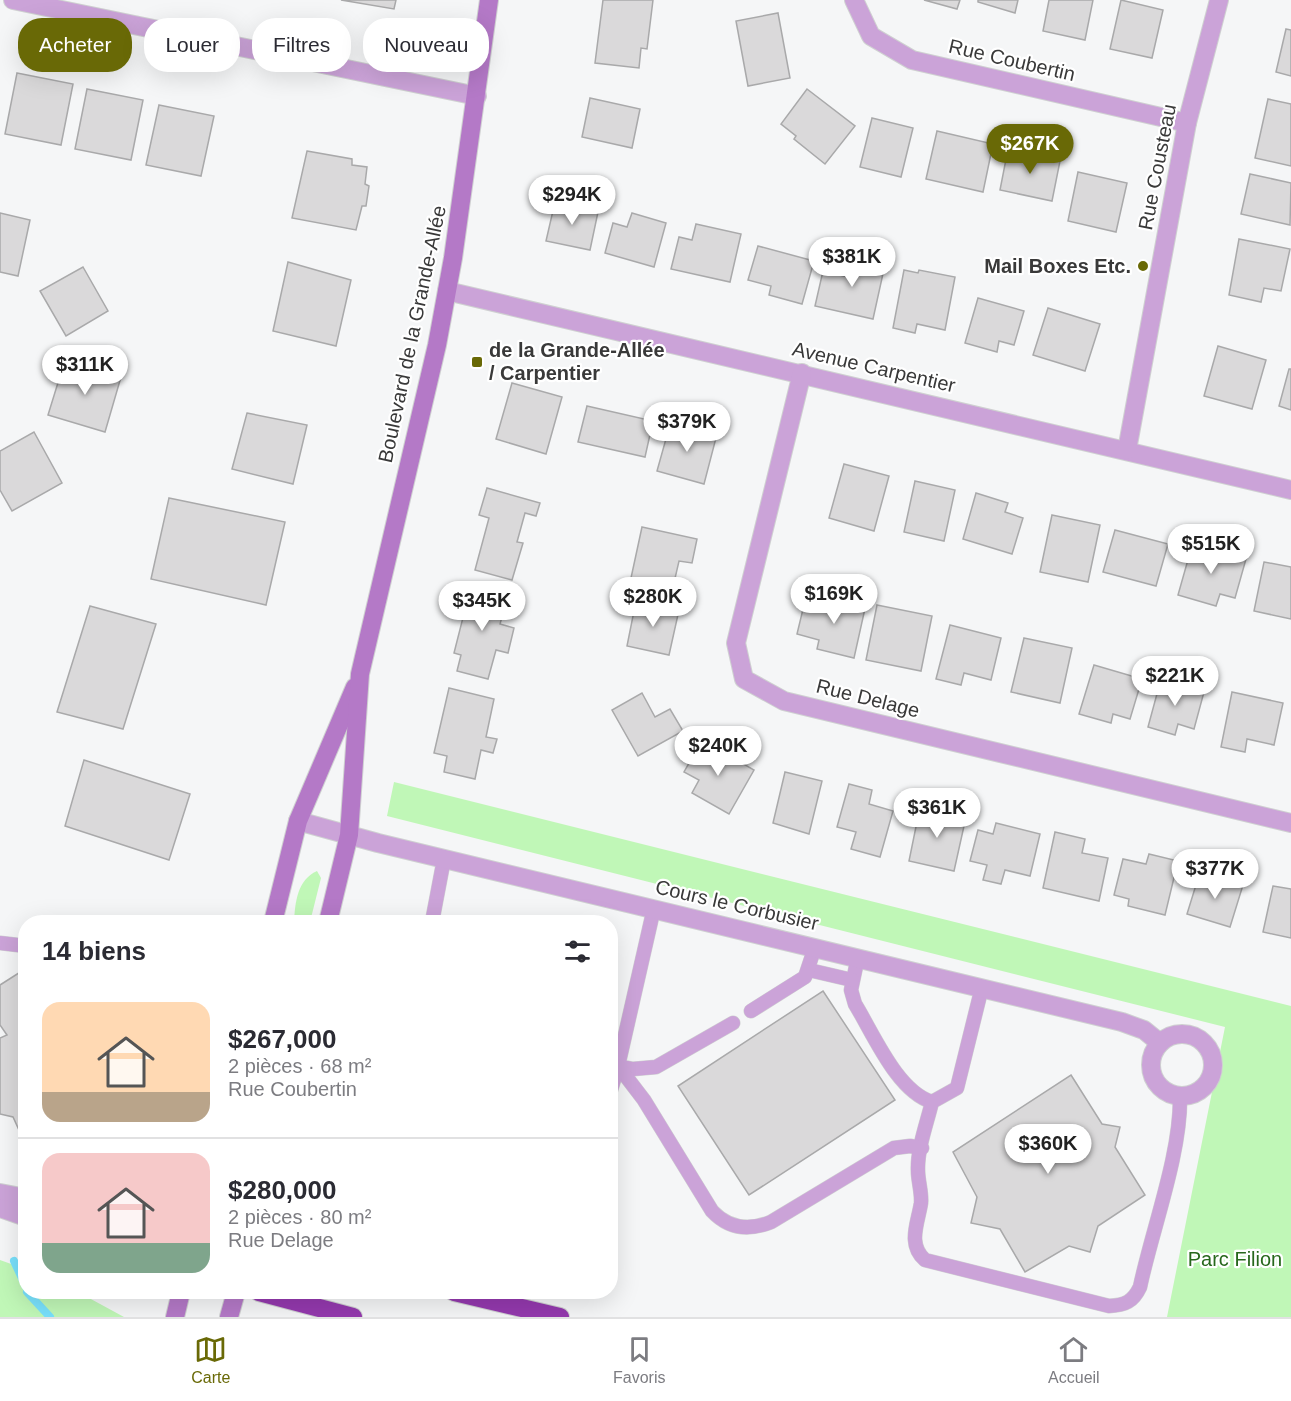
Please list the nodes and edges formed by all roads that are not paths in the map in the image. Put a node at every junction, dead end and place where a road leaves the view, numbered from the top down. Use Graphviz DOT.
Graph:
graph roads {
  1 [pos="13,0"];
  2 [pos="489,0"];
  3 [pos="854,0"];
  4 [pos="1219,0"];
  5 [pos="477,96"];
  6 [pos="1187,123"];
  7 [pos="447,291"];
  8 [pos="802,373"];
  9 [pos="1127,450"];
  10 [pos="1291,490"];
  11 [pos="360,674"];
  12 [pos="298,821"];
  13 [pos="1291,823"];
  14 [pos="349,835"];
  15 [pos="444,859"];
  16 [pos="654,908"];
  17 [pos="275,915"];
  18 [pos="330,915"];
  19 [pos="433,915"];
  20 [pos="0,944"];
  21 [pos="18,946"];
  22 [pos="814,947"];
  23 [pos="858,957"];
  24 [pos="809,970"];
  25 [pos="852,980"];
  26 [pos="982,987"];
  27 [pos="751,1011"];
  28 [pos="733,1023"];
  29 [pos="1160,1043"];
  30 [pos="618,1066"];
  31 [pos="1180,1097"];
  32 [pos="932,1102"];
  33 [pos="922,1148"];
  34 [pos="0,1193"];
  35 [pos="18,1196"];
  36 [pos="0,1208"];
  37 [pos="18,1214"];
  38 [pos="179,1299"];
  39 [pos="234,1299"];
  40 [pos="285,1299"];
  41 [pos="484,1299"];
  42 [pos="175,1317"];
  43 [pos="229,1317"];
  44 [pos="353,1317"];
  45 [pos="560,1317"];
  1 -- 5 [label="street"];
  2 -- 5 [label="street, Boulevard de la Grande-Allée"];
  3 -- 6 [label="street, Rue Coubertin"];
  4 -- 6 [label="street, Rue Cousteau"];
  5 -- 7 [label="street, Boulevard de la Grande-Allée"];
  6 -- 9 [label="street, Rue Cousteau"];
  7 -- 8 [label="street, Avenue Carpentier"];
  7 -- 11 [label="street, Boulevard de la Grande-Allée"];
  8 -- 9 [label="street, Avenue Carpentier"];
  8 -- 13 [label="street, Rue Delage"];
  9 -- 10 [label="street, Avenue Carpentier"];
  11 -- 12 [label="street, Boulevard de la Grande-Allée"];
  11 -- 14 [label="street, Boulevard de la Grande-Allée"];
  12 -- 14 [label="street, Cours le Corbusier"];
  12 -- 17 [label="street, Boulevard de la Grande-Allée"];
  14 -- 15 [label="street, Cours le Corbusier"];
  14 -- 18 [label="street, Boulevard de la Grande-Allée"];
  15 -- 16 [label="street, Cours le Corbusier"];
  15 -- 19 [label="lane"];
  16 -- 22 [label="street, Cours le Corbusier"];
  16 -- 30 [label="lane"];
  20 -- 21 [label="lane"];
  22 -- 23 [label="street, Cours le Corbusier"];
  22 -- 24 [label="lane"];
  23 -- 25 [label="lane"];
  23 -- 26 [label="street, Cours le Corbusier"];
  24 -- 25 [label="lane"];
  24 -- 27 [label="lane"];
  25 -- 32 [label="lane"];
  26 -- 29 [label="street, Cours le Corbusier"];
  26 -- 32 [label="lane"];
  28 -- 30 [label="lane"];
  29 -- 31 [label="street"];
  29 -- 31 [label="street"];
  30 -- 33 [label="lane"];
  31 -- 33 [label="lane"];
  32 -- 33 [label="lane"];
  34 -- 35 [label="street"];
  36 -- 37 [label="street"];
  38 -- 42 [label="street"];
  39 -- 43 [label="street"];
  40 -- 44 [label="highway"];
  41 -- 45 [label="highway"];
}
